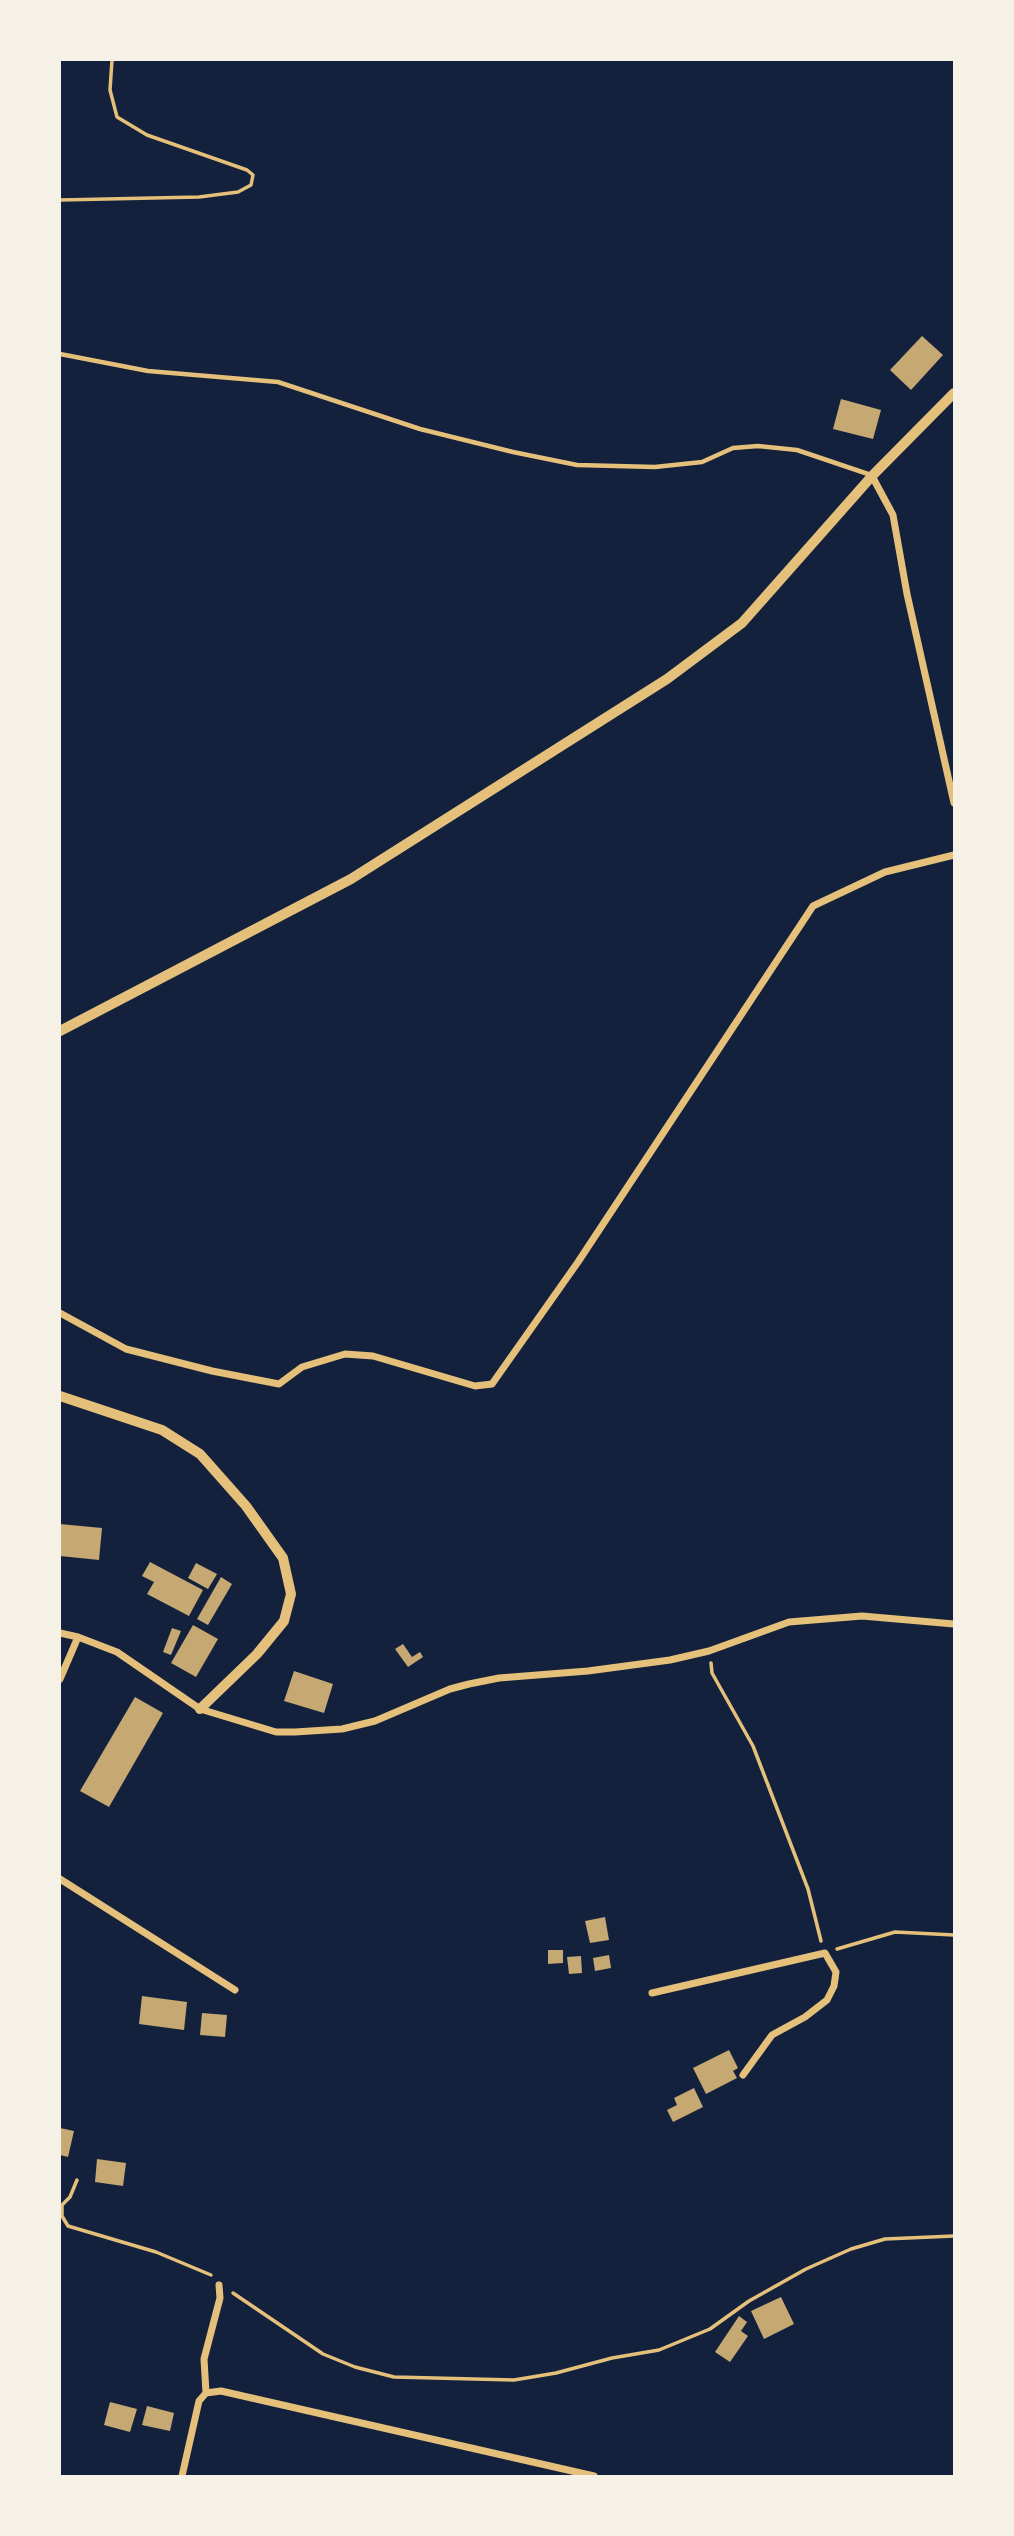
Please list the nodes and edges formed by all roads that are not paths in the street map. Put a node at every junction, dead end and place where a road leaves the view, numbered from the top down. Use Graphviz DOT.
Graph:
graph roads {
  1 [pos="60,354"];
  2 [pos="954,393"];
  3 [pos="872,476"];
  4 [pos="954,803"];
  5 [pos="954,855"];
  6 [pos="60,1031"];
  7 [pos="60,1313"];
  8 [pos="60,1396"];
  9 [pos="954,1624"];
  10 [pos="60,1633"];
  11 [pos="78,1637"];
  12 [pos="60,1679"];
  13 [pos="200,1709"];
  14 [pos="60,1879"];
  15 [pos="235,1990"];
  16 [pos="652,1993"];
  17 [pos="743,2076"];
  18 [pos="219,2285"];
  19 [pos="206,2393"];
  20 [pos="182,2476"];
  21 [pos="594,2476"];
  1 -- 3 [label="lane"];
  2 -- 3 [label="street"];
  3 -- 4 [label="street"];
  3 -- 6 [label="street"];
  5 -- 7 [label="street"];
  8 -- 13 [label="street"];
  9 -- 13 [label="street"];
  10 -- 11 [label="street"];
  11 -- 12 [label="street"];
  11 -- 13 [label="street"];
  14 -- 15 [label="street"];
  16 -- 17 [label="street"];
  18 -- 19 [label="street"];
  19 -- 20 [label="street"];
  19 -- 21 [label="street"];
}
